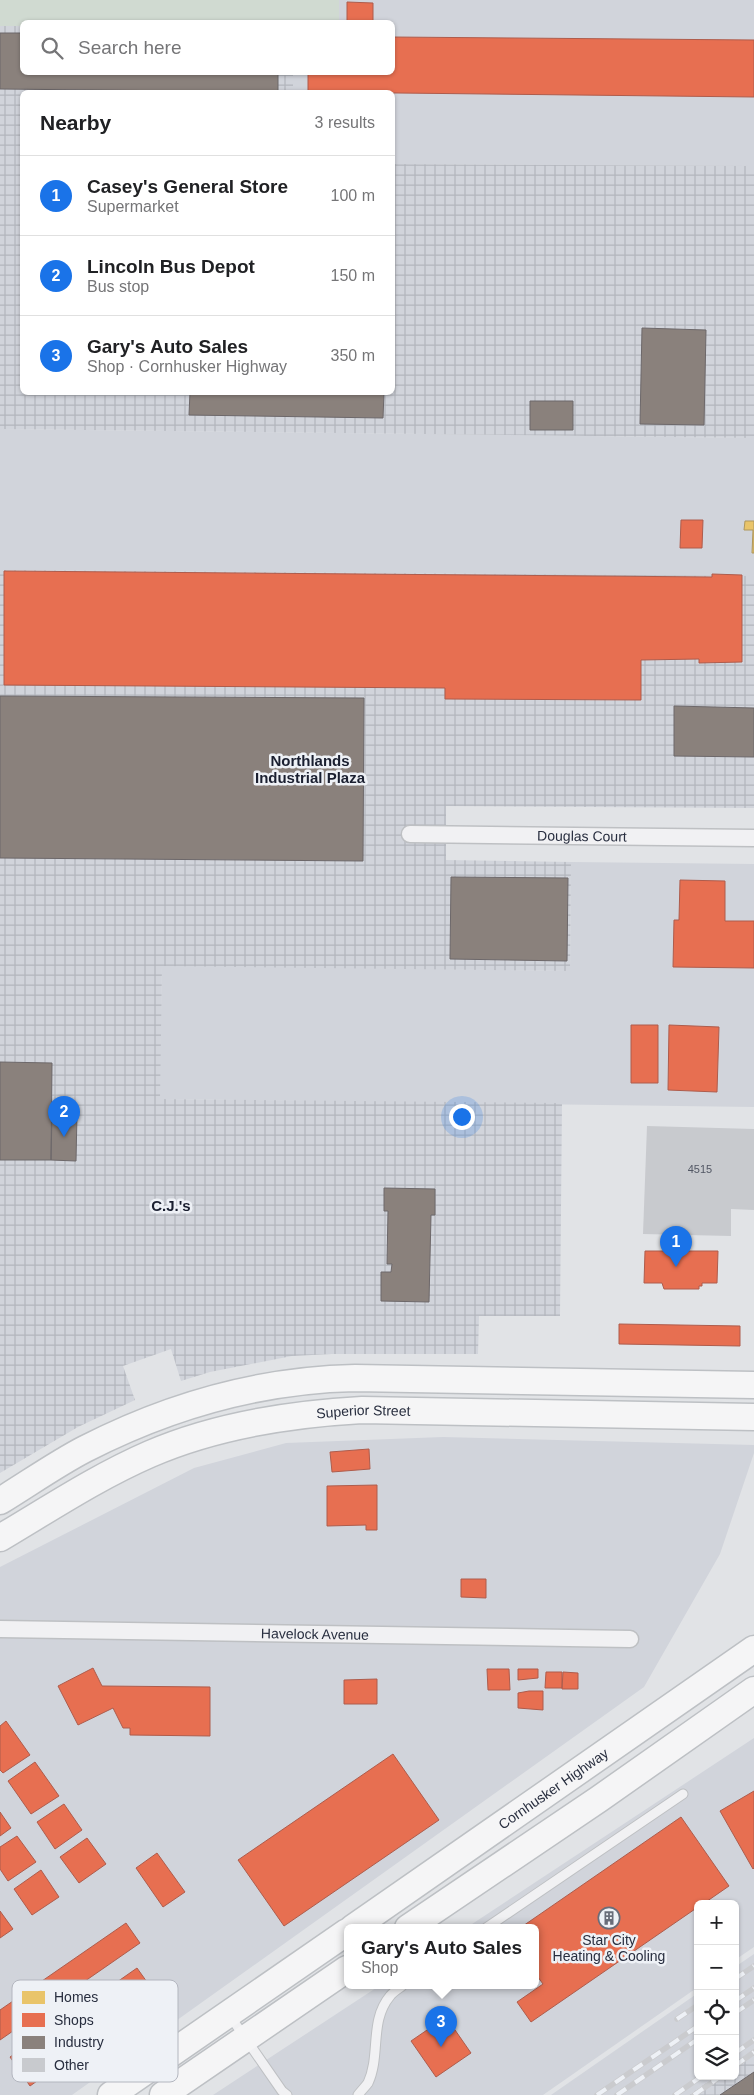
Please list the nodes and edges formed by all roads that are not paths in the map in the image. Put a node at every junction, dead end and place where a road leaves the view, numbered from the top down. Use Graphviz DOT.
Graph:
graph roads {
  1 [pos="410,834"];
  2 [pos="754,838"];
  3 [pos="754,1384"];
  4 [pos="754,1417"];
  5 [pos="0,1501"];
  6 [pos="0,1538"];
  7 [pos="0,1629"];
  8 [pos="630,1639"];
  9 [pos="754,1650"];
  10 [pos="754,1690"];
  11 [pos="683,1794"];
  12 [pos="359,1924"];
  13 [pos="414,1924"];
  14 [pos="492,1924"];
  15 [pos="344,1934"];
  16 [pos="344,1971"];
  17 [pos="398,1989"];
  18 [pos="229,2014"];
  19 [pos="245,2038"];
  20 [pos="178,2049"];
  21 [pos="130,2082"];
  22 [pos="111,2095"];
  23 [pos="163,2095"];
  24 [pos="287,2095"];
  25 [pos="358,2095"];
  1 -- 2 [label="street, Douglas Court"];
  3 -- 5 [label="main road"];
  4 -- 6 [label="main road, Superior Street"];
  7 -- 8 [label="street, Havelock Avenue"];
  9 -- 12 [label="main road, Cornhusker Highway"];
  10 -- 13 [label="main road"];
  11 -- 14 [label="lane"];
  15 -- 18 [label="main road"];
  16 -- 19 [label="main road"];
  17 -- 25 [label="lane"];
  18 -- 19 [label="lane"];
  18 -- 20 [label="main road"];
  19 -- 23 [label="main road"];
  19 -- 24 [label="lane"];
  21 -- 22 [label="main road"];
}
